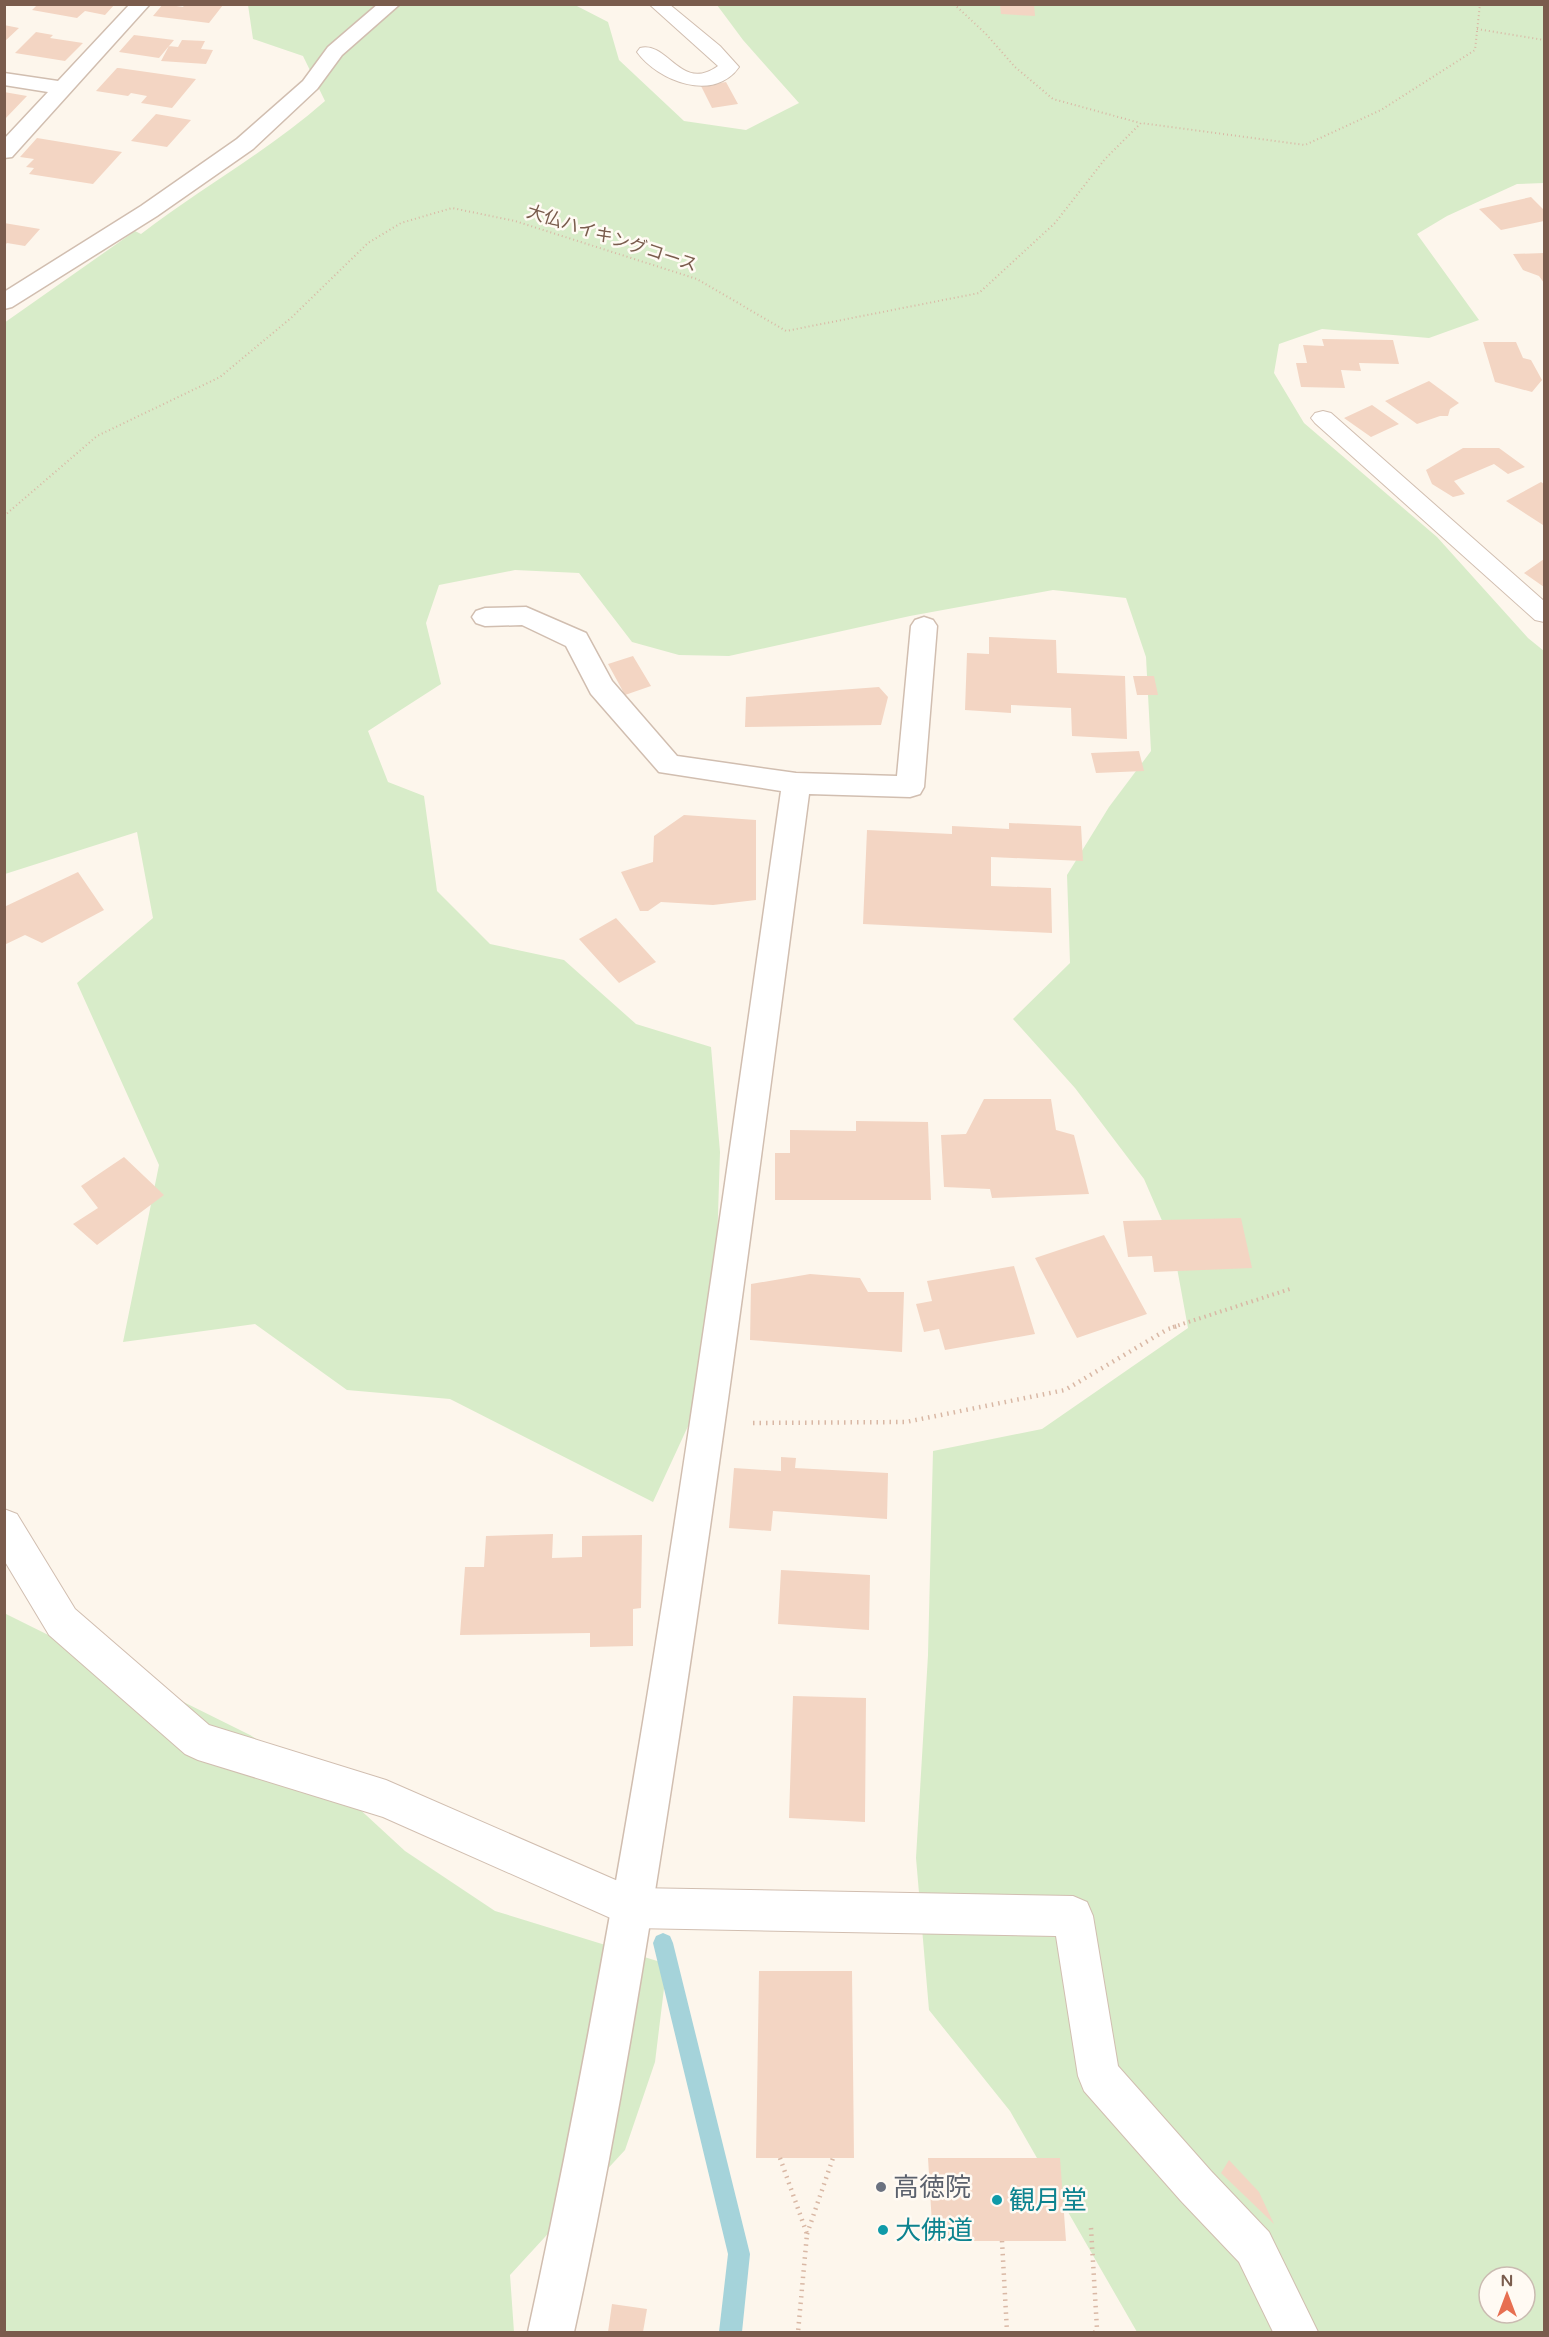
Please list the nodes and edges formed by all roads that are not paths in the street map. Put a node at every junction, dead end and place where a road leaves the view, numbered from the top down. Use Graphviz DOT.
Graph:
graph roads {
  1 [pos="141,4"];
  2 [pos="391,4"];
  3 [pos="658,4"];
  4 [pos="647,52"];
  5 [pos="4,79"];
  6 [pos="64,88"];
  7 [pos="4,152"];
  8 [pos="4,303"];
  9 [pos="1323,418"];
  10 [pos="1545,614"];
  11 [pos="485,617"];
  12 [pos="924,626"];
  13 [pos="796,783"];
  14 [pos="4,1527"];
  15 [pos="633,1908"];
  16 [pos="551,2332"];
  17 [pos="1296,2332"];
  1 -- 6 [label="street"];
  2 -- 8 [label="street"];
  3 -- 4 [label="lane"];
  5 -- 6 [label="street"];
  6 -- 7 [label="street"];
  9 -- 10 [label="lane"];
  11 -- 13 [label="street"];
  12 -- 13 [label="street"];
  13 -- 15 [label="street"];
  14 -- 15 [label="lane"];
  15 -- 16 [label="street"];
  15 -- 17 [label="lane"];
}
